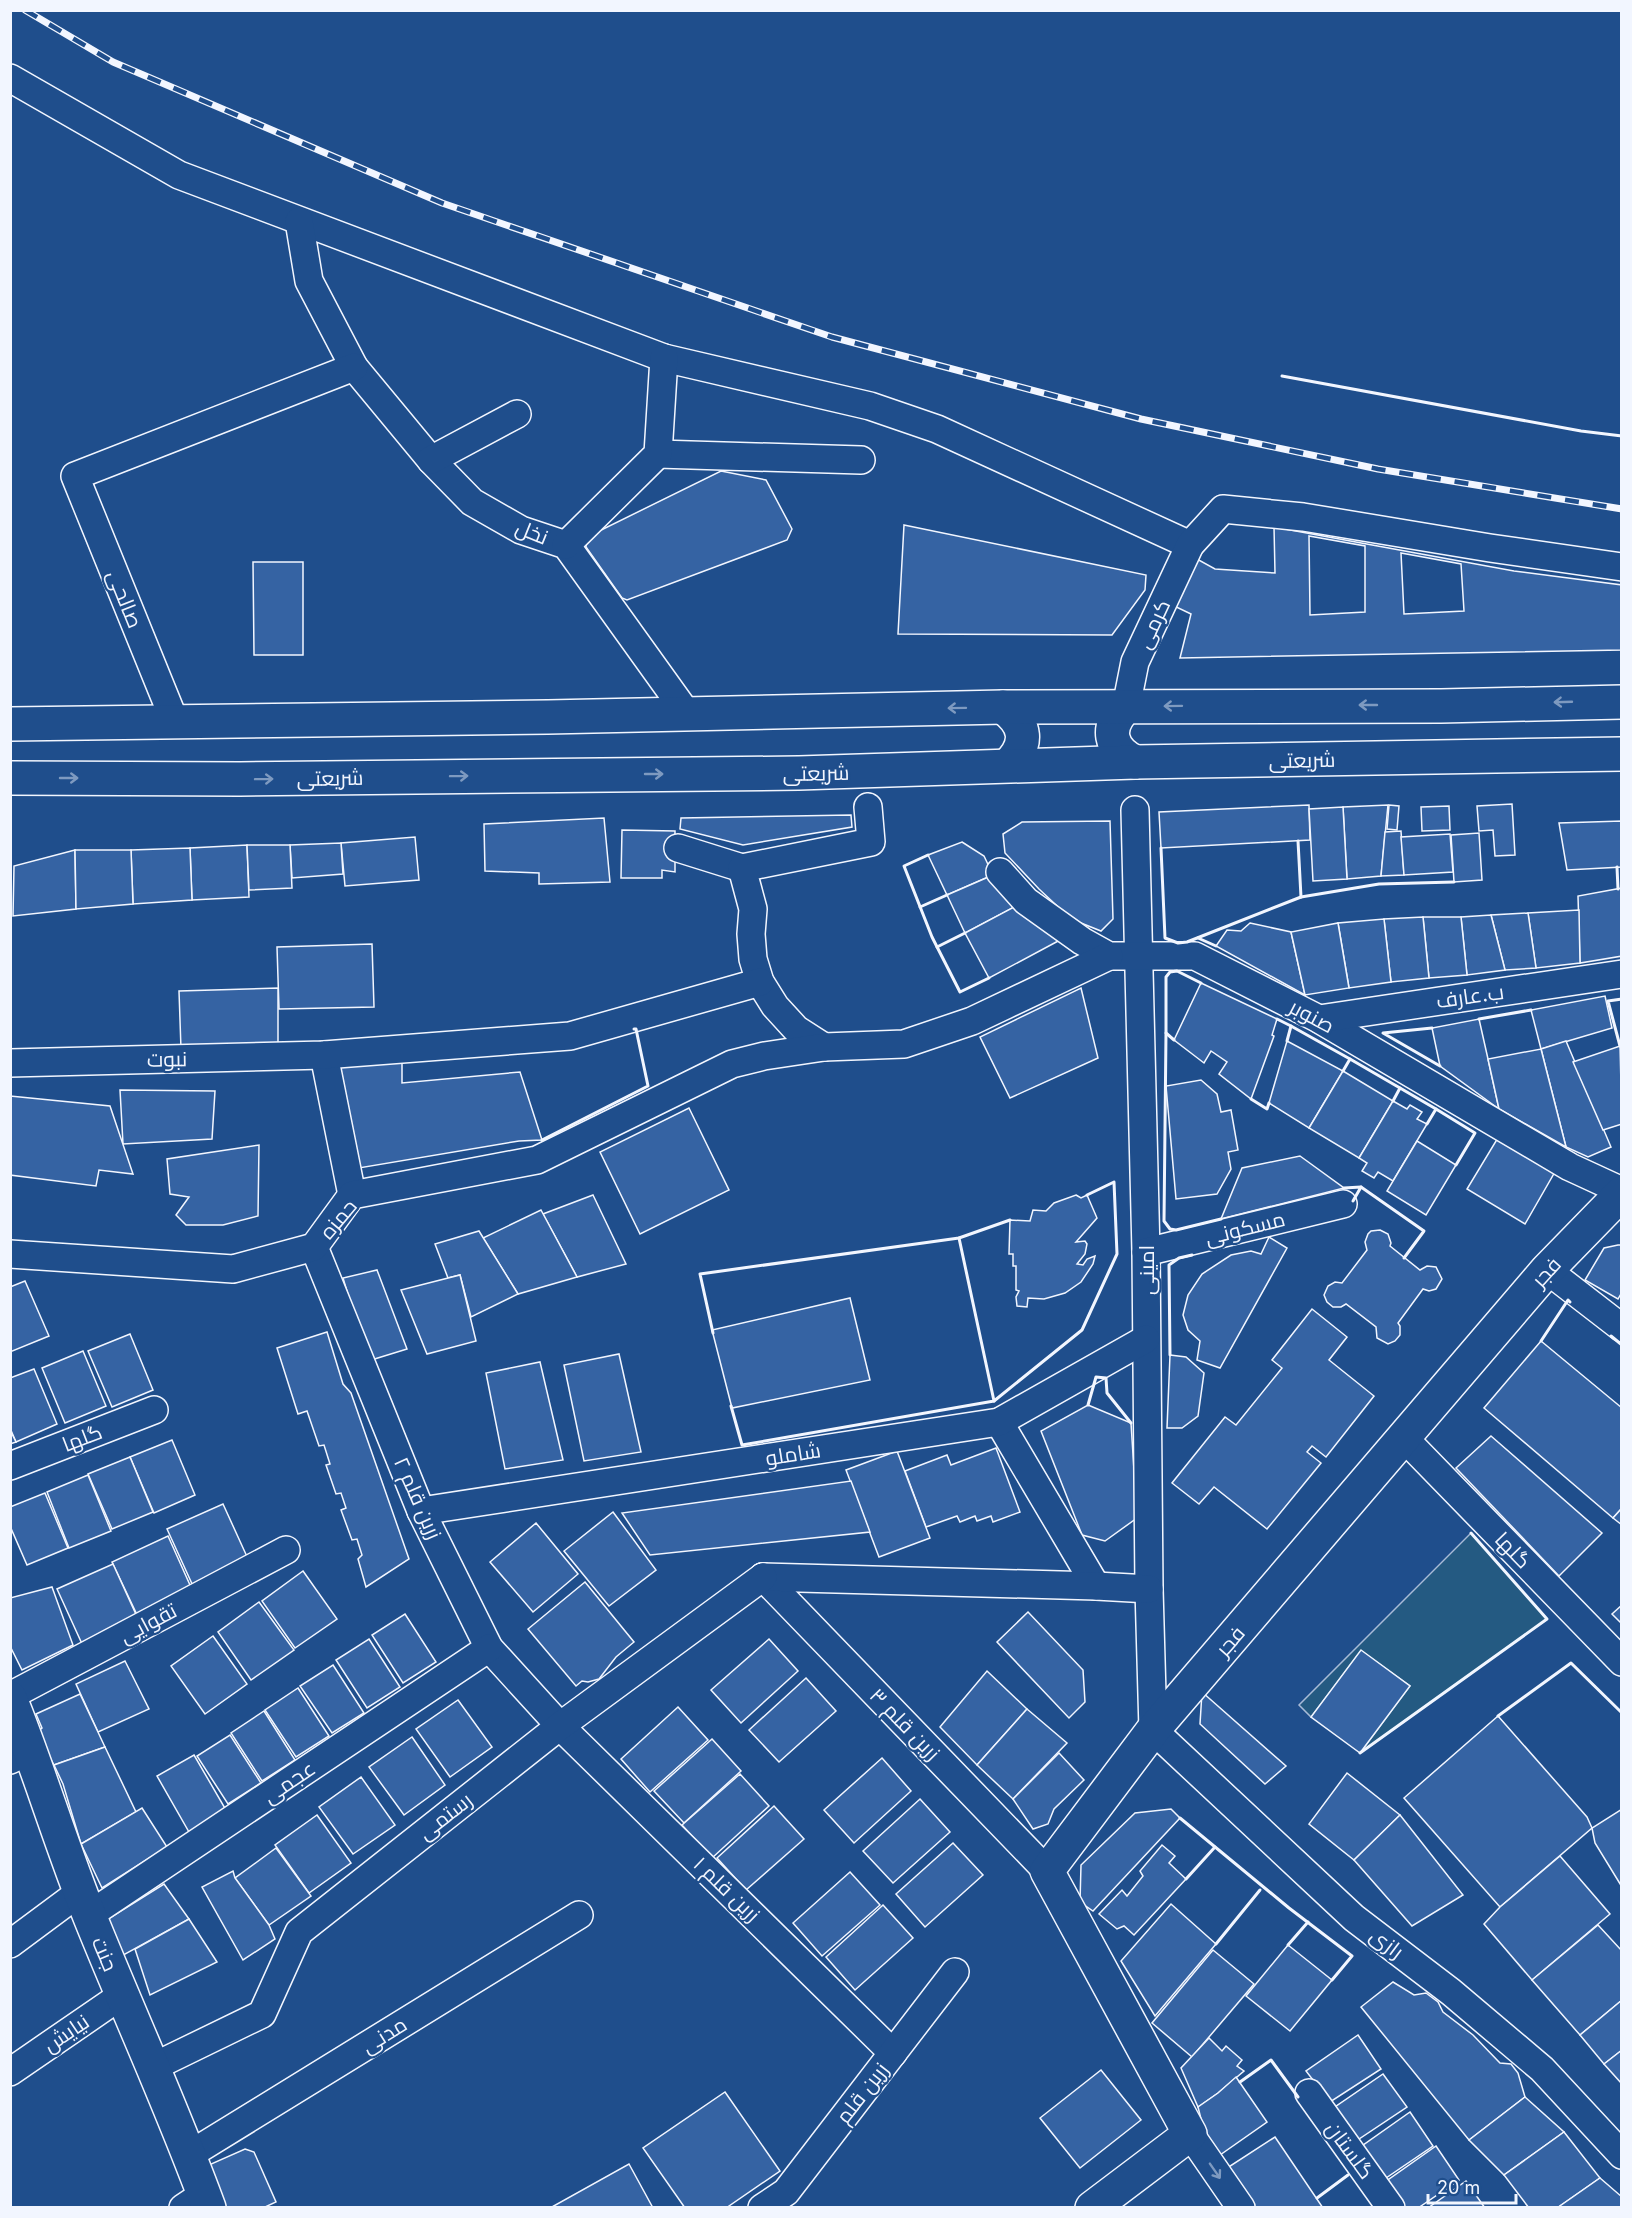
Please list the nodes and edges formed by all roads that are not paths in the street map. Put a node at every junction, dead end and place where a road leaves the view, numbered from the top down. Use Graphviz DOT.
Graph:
graph roads {
  1 [pos="10,78"];
  2 [pos="299,221"];
  3 [pos="664,358"];
  4 [pos="354,368"];
  5 [pos="517,414"];
  6 [pos="658,454"];
  7 [pos="431,460"];
  8 [pos="861,460"];
  9 [pos="566,545"];
  10 [pos="1190,545"];
  11 [pos="1622,567"];
  12 [pos="1622,702"];
  13 [pos="1003,707"];
  14 [pos="1126,707"];
  15 [pos="688,715"];
  16 [pos="175,722"];
  17 [pos="10,724"];
  18 [pos="1622,754"];
  19 [pos="1135,762"];
  20 [pos="1008,765"];
  21 [pos="10,778"];
  22 [pos="868,807"];
  23 [pos="1134,810"];
  24 [pos="678,848"];
  25 [pos="742,868"];
  26 [pos="1000,872"];
  27 [pos="1109,956"];
  28 [pos="1139,956"];
  29 [pos="1622,974"];
  30 [pos="760,982"];
  31 [pos="1319,1019"];
  32 [pos="824,1047"];
  33 [pos="324,1055"];
  34 [pos="10,1063"];
  35 [pos="1622,1192"];
  36 [pos="352,1196"];
  37 [pos="1343,1204"];
  38 [pos="314,1247"];
  39 [pos="1146,1252"];
  40 [pos="10,1254"];
  41 [pos="1547,1270"];
  42 [pos="1622,1328"];
  43 [pos="1146,1340"];
  44 [pos="154,1410"];
  45 [pos="999,1422"];
  46 [pos="1404,1438"];
  47 [pos="10,1466"];
  48 [pos="421,1511"];
  49 [pos="286,1550"];
  50 [pos="763,1577"];
  51 [pos="1096,1586"];
  52 [pos="1149,1589"];
  53 [pos="489,1648"];
  54 [pos="1622,1662"];
  55 [pos="10,1697"];
  56 [pos="560,1726"];
  57 [pos="1153,1730"];
  58 [pos="21,1755"];
  59 [pos="1047,1871"];
  60 [pos="85,1903"];
  61 [pos="579,1915"];
  62 [pos="10,1944"];
  63 [pos="956,1972"];
  64 [pos="122,1995"];
  65 [pos="893,2053"];
  66 [pos="153,2067"];
  67 [pos="10,2072"];
  68 [pos="1309,2093"];
  69 [pos="1190,2134"];
  70 [pos="189,2155"];
  71 [pos="1622,2155"];
  72 [pos="198,2203"];
  73 [pos="762,2208"];
  74 [pos="1092,2208"];
  75 [pos="1241,2208"];
  76 [pos="1391,2208"];
  1 -- 2 [label="street"];
  2 -- 3 [label="street"];
  2 -- 4 [label="street, نخل"];
  3 -- 6 [label="street"];
  3 -- 10 [label="street"];
  4 -- 7 [label="street, نخل"];
  4 -- 16 [label="street, صالحی"];
  5 -- 7 [label="street"];
  6 -- 8 [label="street"];
  6 -- 9 [label="street"];
  7 -- 9 [label="street, نخل"];
  9 -- 15 [label="street, نخل"];
  10 -- 11 [label="street, کرمی"];
  10 -- 14 [label="street, کرمی"];
  12 -- 14 [label="main road, one-way"];
  13 -- 14 [label="main road"];
  13 -- 15 [label="main road, one-way"];
  13 -- 20 [label="main road"];
  14 -- 19 [label="main road"];
  15 -- 16 [label="main road"];
  16 -- 17 [label="main road"];
  18 -- 19 [label="main road, شریعتی"];
  19 -- 20 [label="main road, شریعتی"];
  21 -- 20 [label="main road, شریعتی, one-way"];
  22 -- 25 [label="street"];
  23 -- 28 [label="street, امینی"];
  24 -- 25 [label="street"];
  25 -- 30 [label="street"];
  26 -- 27 [label="street, صنوبر"];
  27 -- 28 [label="street, صنوبر"];
  27 -- 32 [label="street, حمزه"];
  28 -- 31 [label="street, صنوبر"];
  28 -- 39 [label="street, امینی"];
  29 -- 31 [label="street, ب.عارف"];
  30 -- 32 [label="street"];
  30 -- 33 [label="street, نبوت"];
  31 -- 35 [label="street, صنوبر"];
  32 -- 36 [label="street, حمزه"];
  33 -- 34 [label="street, نبوت"];
  33 -- 36 [label="street"];
  35 -- 41 [label="main road, فجر"];
  36 -- 38 [label="street, حمزه"];
  37 -- 39 [label="street, مسکونی"];
  38 -- 40 [label="street, حمزه"];
  38 -- 48 [label="street, زرین قلم ۲"];
  39 -- 43 [label="street, امینی"];
  41 -- 42 [label="street"];
  41 -- 46 [label="main road, فجر"];
  43 -- 45 [label="street, شاملو"];
  43 -- 52 [label="street, امینی"];
  44 -- 47 [label="street, گلها"];
  45 -- 48 [label="street, شاملو"];
  45 -- 51 [label="street"];
  46 -- 54 [label="street, گلها"];
  46 -- 57 [label="main road, فجر"];
  48 -- 53 [label="street, زرین قلم ۲"];
  49 -- 55 [label="street, تقوایی"];
  50 -- 51 [label="street"];
  50 -- 56 [label="street, رستمی"];
  50 -- 59 [label="street, زرین قلم ۳"];
  51 -- 52 [label="street"];
  52 -- 57 [label="street, امینی"];
  53 -- 56 [label="street, زرین قلم ۲"];
  53 -- 60 [label="street, عجمی"];
  55 -- 58 [label="main road, جنت"];
  56 -- 65 [label="street, زرین قلم ۱"];
  56 -- 66 [label="street, رستمی"];
  57 -- 59 [label="main road, فجر"];
  57 -- 71 [label="street, رازی"];
  58 -- 60 [label="main road, جنت"];
  59 -- 69 [label="main road"];
  60 -- 62 [label="street, عجمی"];
  60 -- 64 [label="main road, جنت"];
  61 -- 70 [label="street, مدنی"];
  63 -- 65 [label="street, زرین قلم"];
  64 -- 66 [label="main road, جنت"];
  64 -- 67 [label="street, نیایش"];
  65 -- 73 [label="street, زرین قلم"];
  66 -- 70 [label="main road, جنت"];
  68 -- 76 [label="street, گلستان"];
  69 -- 74 [label="main road"];
  69 -- 75 [label="street, one-way"];
  70 -- 72 [label="main road, جنت"];
}
